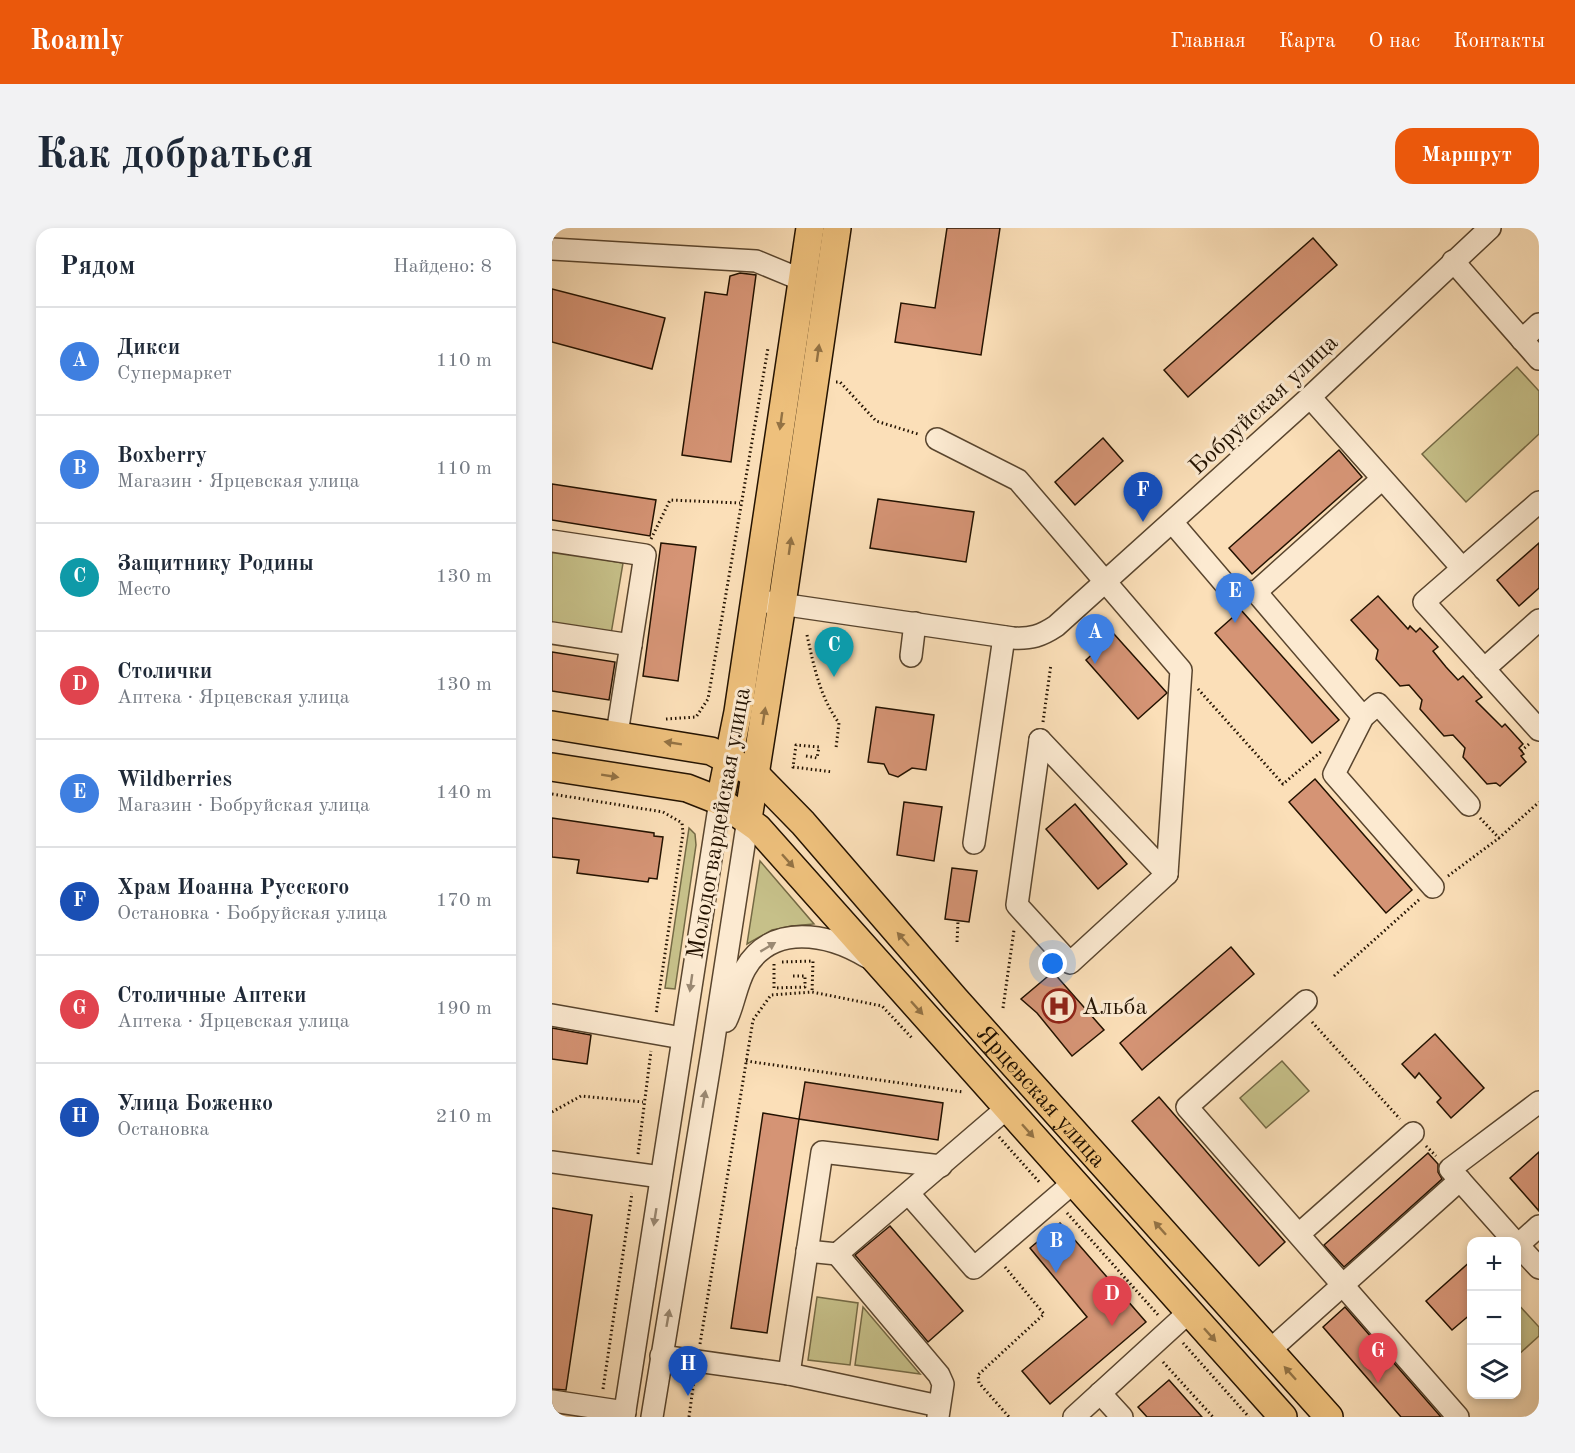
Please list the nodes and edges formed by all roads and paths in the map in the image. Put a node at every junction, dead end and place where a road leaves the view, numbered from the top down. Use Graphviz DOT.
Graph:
graph roads {
  1 [pos="810,228"];
  2 [pos="837,228"];
  3 [pos="1490,228"];
  4 [pos="552,249"];
  5 [pos="1453,261"];
  6 [pos="802,280"];
  7 [pos="1539,324"];
  8 [pos="1522,340"];
  9 [pos="769,342"];
  10 [pos="1539,359"];
  11 [pos="834,382"];
  12 [pos="1310,397"];
  13 [pos="937,439"];
  14 [pos="1382,479"];
  15 [pos="1539,502"];
  16 [pos="740,504"];
  17 [pos="1172,522"];
  18 [pos="552,541"];
  19 [pos="645,555"];
  20 [pos="1462,568"];
  21 [pos="1105,582"];
  22 [pos="1256,592"];
  23 [pos="754,600"];
  24 [pos="782,604"];
  25 [pos="1539,620"];
  26 [pos="915,623"];
  27 [pos="552,633"];
  28 [pos="807,635"];
  29 [pos="1004,637"];
  30 [pos="631,645"];
  31 [pos="912,656"];
  32 [pos="1051,664"];
  33 [pos="1484,669"];
  34 [pos="1181,670"];
  35 [pos="696,717"];
  36 [pos="1363,717"];
  37 [pos="552,725"];
  38 [pos="617,734"];
  39 [pos="1533,738"];
  40 [pos="1040,740"];
  41 [pos="1327,746"];
  42 [pos="836,748"];
  43 [pos="1521,751"];
  44 [pos="806,756"];
  45 [pos="729,760"];
  46 [pos="552,767"];
  47 [pos="833,772"];
  48 [pos="755,774"];
  49 [pos="552,794"];
  50 [pos="720,801"];
  51 [pos="1539,802"];
  52 [pos="1469,805"];
  53 [pos="748,819"];
  54 [pos="1499,838"];
  55 [pos="974,843"];
  56 [pos="1167,874"];
  57 [pos="1433,887"];
  58 [pos="1017,904"];
  59 [pos="958,921"];
  60 [pos="957,942"];
  61 [pos="876,962"];
  62 [pos="791,976"];
  63 [pos="1334,976"];
  64 [pos="812,992"];
  65 [pos="1303,1004"];
  66 [pos="882,1006"];
  67 [pos="1003,1008"];
  68 [pos="552,1015"];
  69 [pos="653,1033"];
  70 [pos="682,1038"];
  71 [pos="712,1052"];
  72 [pos="746,1061"];
  73 [pos="964,1092"];
  74 [pos="643,1102"];
  75 [pos="1539,1102"];
  76 [pos="552,1112"];
  77 [pos="998,1116"];
  78 [pos="1413,1134"];
  79 [pos="552,1162"];
  80 [pos="941,1166"];
  81 [pos="635,1174"];
  82 [pos="1455,1175"];
  83 [pos="661,1177"];
  84 [pos="1064,1191"];
  85 [pos="909,1194"];
  86 [pos="1539,1226"];
  87 [pos="1299,1234"];
  88 [pos="1512,1237"];
  89 [pos="1521,1240"];
  90 [pos="1521,1248"];
  91 [pos="807,1251"];
  92 [pos="992,1253"];
  93 [pos="837,1254"];
  94 [pos="1539,1268"];
  95 [pos="1343,1284"];
  96 [pos="1180,1321"];
  97 [pos="1150,1348"];
  98 [pos="1269,1351"];
  99 [pos="661,1356"];
  100 [pos="697,1362"];
  101 [pos="789,1374"];
  102 [pos="1100,1393"];
  103 [pos="552,1401"];
  104 [pos="599,1409"];
  105 [pos="939,1411"];
  106 [pos="624,1415"];
  107 [pos="652,1417"];
  108 [pos="689,1417"];
  109 [pos="1009,1417"];
  110 [pos="1074,1417"];
  111 [pos="1122,1417"];
  112 [pos="1213,1417"];
  113 [pos="1249,1417"];
  114 [pos="1283,1417"];
  115 [pos="1329,1417"];
  116 [pos="1458,1417"];
  1 -- 6 [label="main road, Молодогвардейская улица"];
  24 -- 2 [label="main road, Молодогвардейская улица, one-way"];
  3 -- 5 [label="street, Бобруйская улица"];
  4 -- 6 [label="street"];
  5 -- 8 [label="street"];
  5 -- 12 [label="street, Бобруйская улица"];
  6 -- 23 [label="main road, Молодогвардейская улица, one-way"];
  7 -- 8 [label="street"];
  8 -- 10 [label="street"];
  9 -- 16 [label="path"];
  11 -- 13 [label="path"];
  12 -- 14 [label="street"];
  12 -- 17 [label="street, Бобруйская улица"];
  13 -- 21 [label="street"];
  14 -- 20 [label="street"];
  14 -- 22 [label="street"];
  15 -- 20 [label="street"];
  16 -- 19 [label="path"];
  16 -- 35 [label="path"];
  17 -- 21 [label="street, Бобруйская улица"];
  17 -- 22 [label="street"];
  18 -- 19 [label="street"];
  19 -- 30 [label="street"];
  20 -- 33 [label="street"];
  21 -- 29 [label="street, Бобруйская улица"];
  21 -- 34 [label="street"];
  22 -- 36 [label="street"];
  23 -- 24 [label="street, Бобруйская улица"];
  23 -- 45 [label="main road, Молодогвардейская улица"];
  24 -- 26 [label="street, Бобруйская улица"];
  48 -- 24 [label="main road, Молодогвардейская улица, one-way"];
  25 -- 33 [label="street"];
  26 -- 29 [label="street, Бобруйская улица"];
  26 -- 31 [label="street"];
  27 -- 30 [label="street"];
  28 -- 42 [label="path"];
  29 -- 55 [label="street"];
  30 -- 38 [label="street"];
  32 -- 40 [label="path"];
  33 -- 39 [label="street"];
  34 -- 41 [label="path"];
  34 -- 56 [label="street"];
  36 -- 52 [label="street"];
  36 -- 57 [label="street"];
  37 -- 38 [label="main road, Ярцевская улица"];
  45 -- 38 [label="main road, Ярцевская улица, one-way"];
  39 -- 43 [label="path"];
  40 -- 56 [label="street"];
  40 -- 58 [label="street"];
  44 -- 47 [label="path"];
  45 -- 48 [label="main road, Ярцевская улица"];
  45 -- 50 [label="main road, Молодогвардейская улица"];
  46 -- 50 [label="main road, Ярцевская улица, one-way"];
  48 -- 53 [label="main road, Молодогвардейская улица"];
  98 -- 48 [label="main road, Ярцевская улица, one-way"];
  49 -- 69 [label="path"];
  50 -- 53 [label="main road, Ярцевская улица"];
  50 -- 70 [label="street, Молодогвардейская улица, one-way"];
  51 -- 54 [label="path"];
  52 -- 54 [label="path"];
  53 -- 61 [label="main road, Ярцевская улица, one-way"];
  53 -- 71 [label="street, Молодогвардейская улица"];
  54 -- 57 [label="path"];
  56 -- 58 [label="street"];
  57 -- 63 [label="path"];
  58 -- 67 [label="path"];
  59 -- 60 [label="path"];
  71 -- 61 [label="street, one-way"];
  61 -- 77 [label="main road, Ярцевская улица, one-way"];
  62 -- 64 [label="path"];
  64 -- 66 [label="path"];
  64 -- 72 [label="path"];
  65 -- 78 [label="path"];
  65 -- 87 [label="street"];
  68 -- 69 [label="street"];
  69 -- 70 [label="street"];
  69 -- 74 [label="path"];
  70 -- 83 [label="street, Молодогвардейская улица"];
  99 -- 71 [label="street, Молодогвардейская улица, one-way"];
  72 -- 73 [label="path"];
  72 -- 100 [label="path"];
  74 -- 76 [label="path"];
  74 -- 81 [label="path"];
  75 -- 82 [label="street"];
  77 -- 80 [label="street"];
  77 -- 84 [label="main road, Ярцевская улица, one-way"];
  77 -- 84 [label="path"];
  78 -- 82 [label="path"];
  78 -- 87 [label="street"];
  79 -- 81 [label="street"];
  80 -- 85 [label="street"];
  80 -- 91 [label="street"];
  81 -- 83 [label="street"];
  81 -- 104 [label="path"];
  82 -- 88 [label="street"];
  82 -- 95 [label="street"];
  83 -- 106 [label="street, Молодогвардейская улица, one-way"];
  84 -- 92 [label="street"];
  84 -- 96 [label="main road, Ярцевская улица"];
  84 -- 96 [label="path"];
  85 -- 92 [label="street"];
  85 -- 93 [label="street"];
  86 -- 89 [label="street"];
  87 -- 95 [label="street"];
  90 -- 94 [label="street"];
  91 -- 93 [label="street"];
  91 -- 101 [label="street"];
  92 -- 109 [label="path"];
  93 -- 105 [label="street"];
  95 -- 98 [label="street"];
  95 -- 116 [label="street"];
  96 -- 97 [label="street"];
  96 -- 113 [label="path"];
  96 -- 114 [label="main road, Ярцевская улица, one-way"];
  97 -- 102 [label="street"];
  97 -- 112 [label="path"];
  115 -- 98 [label="main road, Ярцевская улица, one-way"];
  99 -- 100 [label="street"];
  99 -- 107 [label="street, Молодогвардейская улица"];
  100 -- 101 [label="street"];
  100 -- 108 [label="path"];
  101 -- 105 [label="street"];
  102 -- 110 [label="street"];
  102 -- 111 [label="street"];
  103 -- 104 [label="street"];
  104 -- 106 [label="street"];
}
